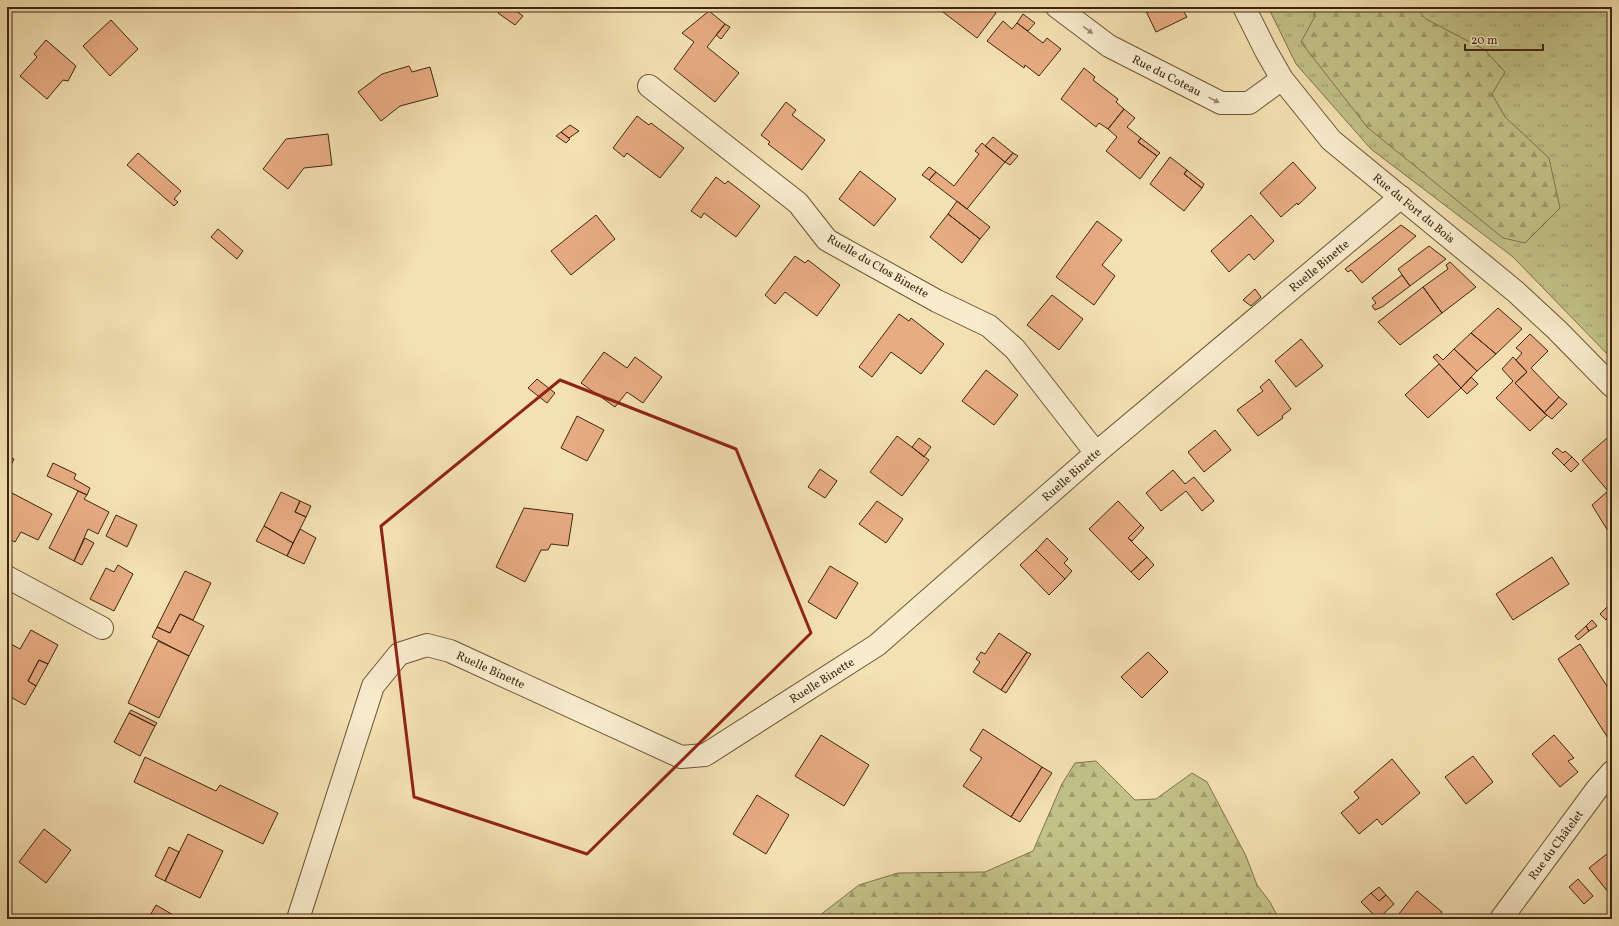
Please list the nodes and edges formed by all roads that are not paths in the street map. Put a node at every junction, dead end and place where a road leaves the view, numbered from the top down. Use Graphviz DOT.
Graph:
graph roads {
  1 [pos="1057,7"];
  2 [pos="1244,7"];
  3 [pos="1282,79"];
  4 [pos="649,86"];
  5 [pos="1401,197"];
  6 [pos="1612,386"];
  7 [pos="1096,453"];
  8 [pos="7,577"];
  9 [pos="102,628"];
  10 [pos="1612,772"];
  11 [pos="298,919"];
  12 [pos="1500,919"];
  1 -- 3 [label="street, Rue du Coteau, one-way"];
  2 -- 3 [label="street, Rue du Fort du Bois"];
  3 -- 5 [label="street, Rue du Fort du Bois"];
  4 -- 7 [label="street, Ruelle du Clos Binette"];
  5 -- 6 [label="street, Rue du Fort du Bois"];
  5 -- 7 [label="street, Ruelle Binette"];
  7 -- 11 [label="street, Ruelle Binette"];
  8 -- 9 [label="street"];
  10 -- 12 [label="street, Rue du Châtelet"];
}
